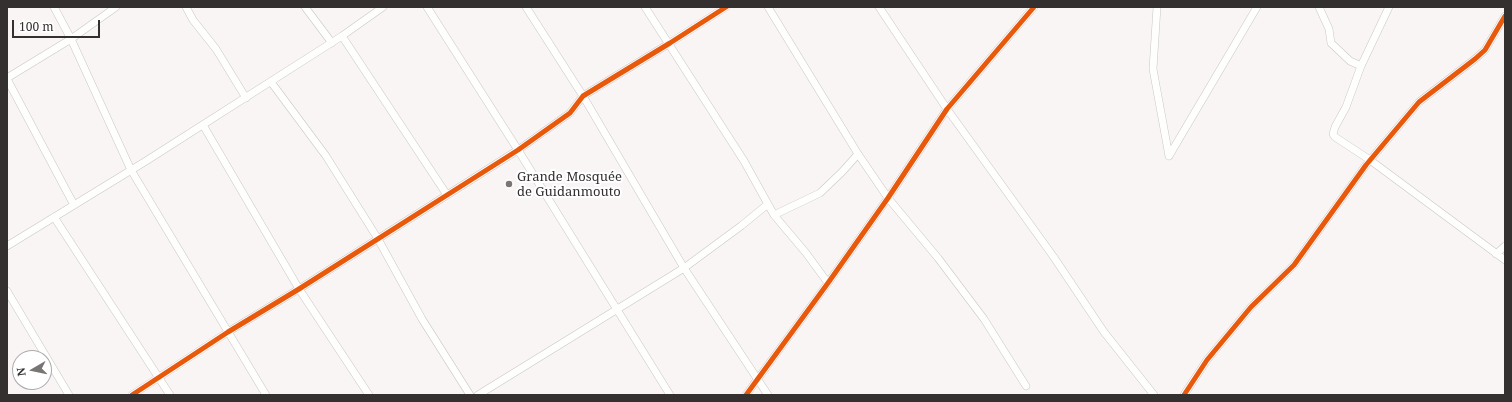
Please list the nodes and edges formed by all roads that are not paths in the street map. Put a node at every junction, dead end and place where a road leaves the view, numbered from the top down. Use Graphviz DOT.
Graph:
graph roads {
  1 [pos="54,7"];
  2 [pos="116,7"];
  3 [pos="186,7"];
  4 [pos="306,7"];
  5 [pos="383,7"];
  6 [pos="427,7"];
  7 [pos="526,7"];
  8 [pos="645,7"];
  9 [pos="726,7"];
  10 [pos="768,7"];
  11 [pos="879,7"];
  12 [pos="1034,7"];
  13 [pos="1157,7"];
  14 [pos="1257,7"];
  15 [pos="1319,7"];
  16 [pos="1389,7"];
  17 [pos="1505,16"];
  18 [pos="342,36"];
  19 [pos="71,39"];
  20 [pos="332,43"];
  21 [pos="670,44"];
  22 [pos="1361,66"];
  23 [pos="7,78"];
  24 [pos="271,82"];
  25 [pos="583,96"];
  26 [pos="246,98"];
  27 [pos="947,109"];
  28 [pos="203,125"];
  29 [pos="518,150"];
  30 [pos="858,154"];
  31 [pos="1370,160"];
  32 [pos="131,170"];
  33 [pos="447,195"];
  34 [pos="888,198"];
  35 [pos="768,204"];
  36 [pos="74,205"];
  37 [pos="774,215"];
  38 [pos="54,217"];
  39 [pos="378,239"];
  40 [pos="7,246"];
  41 [pos="1505,246"];
  42 [pos="1496,254"];
  43 [pos="1505,260"];
  44 [pos="684,268"];
  45 [pos="828,283"];
  46 [pos="299,289"];
  47 [pos="7,291"];
  48 [pos="617,309"];
  49 [pos="228,332"];
  50 [pos="159,378"];
  51 [pos="758,379"];
  52 [pos="1026,386"];
  53 [pos="68,395"];
  54 [pos="132,395"];
  55 [pos="170,395"];
  56 [pos="266,395"];
  57 [pos="369,395"];
  58 [pos="470,395"];
  59 [pos="478,395"];
  60 [pos="670,395"];
  61 [pos="746,395"];
  62 [pos="768,395"];
  63 [pos="1154,395"];
  64 [pos="1184,395"];
  1 -- 19 [label="street"];
  2 -- 19 [label="street"];
  3 -- 26 [label="street"];
  4 -- 20 [label="street"];
  5 -- 18 [label="street"];
  6 -- 29 [label="street"];
  7 -- 25 [label="street"];
  8 -- 21 [label="street"];
  9 -- 21 [label="street"];
  10 -- 30 [label="street"];
  11 -- 27 [label="street"];
  12 -- 27 [label="street"];
  13 -- 14 [label="street"];
  15 -- 22 [label="street"];
  16 -- 22 [label="street"];
  17 -- 31 [label="street"];
  18 -- 20 [label="street"];
  18 -- 33 [label="street"];
  19 -- 23 [label="street"];
  19 -- 32 [label="street"];
  20 -- 24 [label="street"];
  21 -- 25 [label="street"];
  21 -- 35 [label="street"];
  22 -- 31 [label="street"];
  23 -- 36 [label="street"];
  24 -- 26 [label="street"];
  24 -- 39 [label="street"];
  25 -- 29 [label="street"];
  25 -- 44 [label="street"];
  26 -- 28 [label="street"];
  27 -- 34 [label="street"];
  27 -- 63 [label="street"];
  28 -- 32 [label="street"];
  28 -- 46 [label="street"];
  29 -- 33 [label="street"];
  29 -- 48 [label="street"];
  30 -- 34 [label="street"];
  30 -- 37 [label="street"];
  31 -- 42 [label="street"];
  31 -- 64 [label="street"];
  32 -- 36 [label="street"];
  32 -- 49 [label="street"];
  33 -- 39 [label="street"];
  34 -- 45 [label="street"];
  34 -- 52 [label="street"];
  35 -- 37 [label="street"];
  35 -- 44 [label="street"];
  36 -- 38 [label="street"];
  37 -- 45 [label="street"];
  38 -- 40 [label="street"];
  38 -- 50 [label="street"];
  39 -- 46 [label="street"];
  39 -- 58 [label="street"];
  41 -- 42 [label="street"];
  42 -- 43 [label="street"];
  44 -- 48 [label="street"];
  44 -- 51 [label="street"];
  45 -- 51 [label="street"];
  46 -- 49 [label="street"];
  46 -- 57 [label="street"];
  47 -- 53 [label="street"];
  48 -- 59 [label="street"];
  48 -- 60 [label="street"];
  49 -- 50 [label="street"];
  49 -- 56 [label="street"];
  50 -- 54 [label="street"];
  50 -- 55 [label="street"];
  51 -- 61 [label="street"];
  51 -- 62 [label="street"];
}
